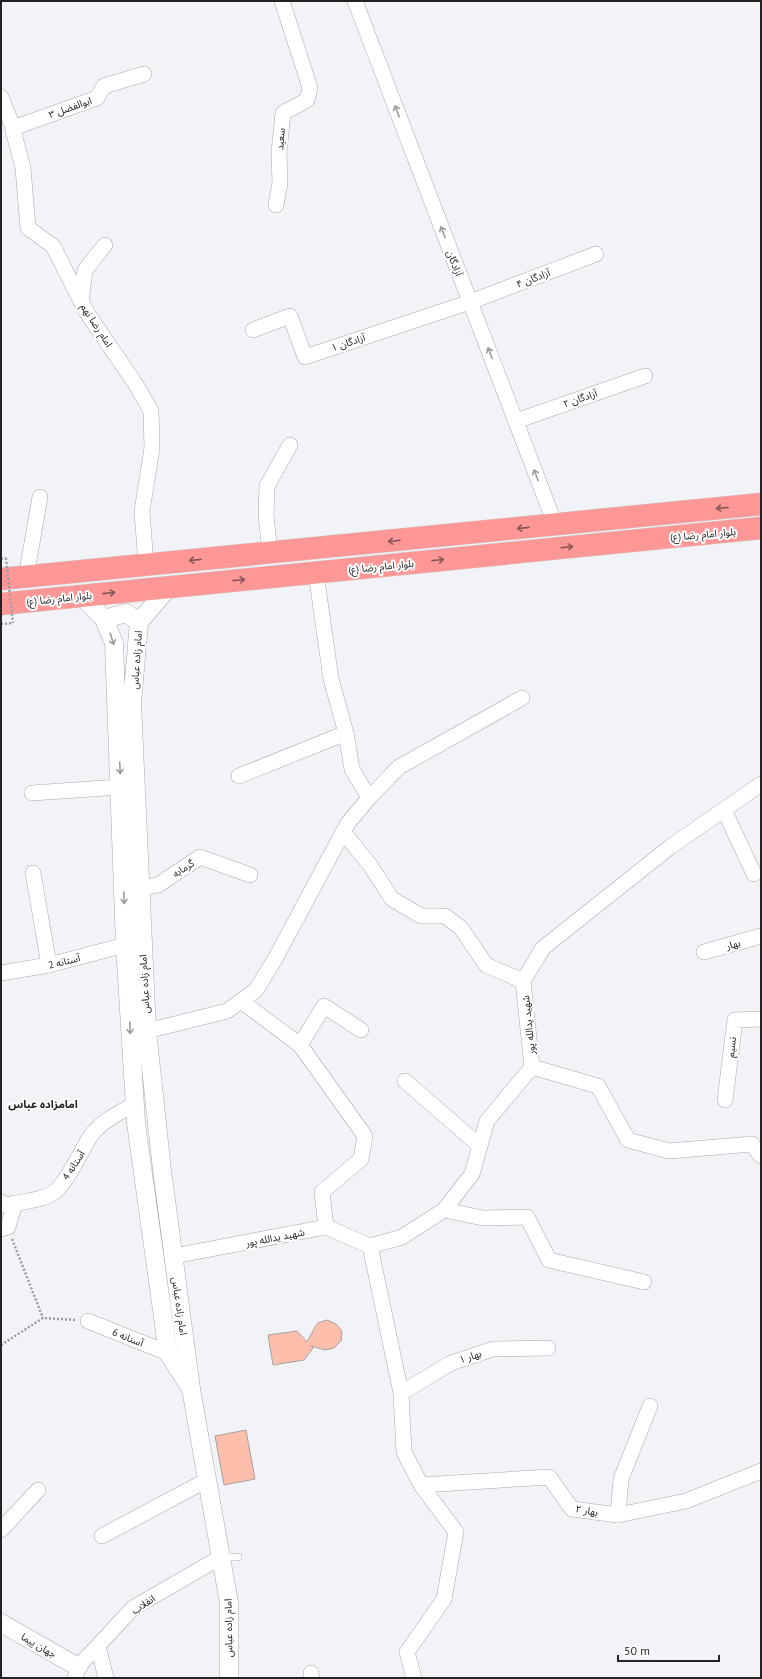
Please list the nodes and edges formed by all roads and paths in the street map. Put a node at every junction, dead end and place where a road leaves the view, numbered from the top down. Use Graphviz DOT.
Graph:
graph roads {
  1 [pos="282,1"];
  2 [pos="355,1"];
  3 [pos="144,74"];
  4 [pos="1,97"];
  5 [pos="13,128"];
  6 [pos="276,205"];
  7 [pos="105,245"];
  8 [pos="596,254"];
  9 [pos="81,302"];
  10 [pos="470,302"];
  11 [pos="253,330"];
  12 [pos="645,376"];
  13 [pos="516,421"];
  14 [pos="290,445"];
  15 [pos="40,497"];
  16 [pos="761,504"];
  17 [pos="555,524"];
  18 [pos="761,528"];
  19 [pos="270,552"];
  20 [pos="1,559"];
  21 [pos="146,565"];
  22 [pos="316,573"];
  23 [pos="26,577"];
  24 [pos="1,579"];
  25 [pos="168,587"];
  26 [pos="82,596"];
  27 [pos="1,604"];
  28 [pos="104,619"];
  29 [pos="139,622"];
  30 [pos="1,624"];
  31 [pos="522,698"];
  32 [pos="346,733"];
  33 [pos="238,776"];
  34 [pos="761,784"];
  35 [pos="120,788"];
  36 [pos="32,793"];
  37 [pos="369,798"];
  38 [pos="724,810"];
  39 [pos="343,832"];
  40 [pos="33,873"];
  41 [pos="754,874"];
  42 [pos="250,875"];
  43 [pos="140,888"];
  44 [pos="761,936"];
  45 [pos="125,945"];
  46 [pos="704,952"];
  47 [pos="50,965"];
  48 [pos="1,973"];
  49 [pos="523,981"];
  50 [pos="241,1001"];
  51 [pos="761,1019"];
  52 [pos="361,1030"];
  53 [pos="146,1031"];
  54 [pos="300,1045"];
  55 [pos="532,1067"];
  56 [pos="405,1081"];
  57 [pos="725,1100"];
  58 [pos="135,1104"];
  59 [pos="480,1146"];
  60 [pos="761,1156"];
  61 [pos="8,1203"];
  62 [pos="444,1210"];
  63 [pos="326,1227"];
  64 [pos="4,1228"];
  65 [pos="370,1246"];
  66 [pos="174,1256"];
  67 [pos="644,1282"];
  68 [pos="42,1318"];
  69 [pos="88,1321"];
  70 [pos="1,1345"];
  71 [pos="548,1348"];
  72 [pos="168,1353"];
  73 [pos="191,1389"];
  74 [pos="401,1393"];
  75 [pos="650,1406"];
  76 [pos="761,1471"];
  77 [pos="207,1480"];
  78 [pos="421,1485"];
  79 [pos="38,1490"];
  80 [pos="618,1515"];
  81 [pos="1,1530"];
  82 [pos="102,1536"];
  83 [pos="230,1557"];
  84 [pos="4,1628"];
  85 [pos="98,1646"];
  86 [pos="77,1673"];
  87 [pos="106,1678"];
  88 [pos="229,1678"];
  89 [pos="414,1678"];
  1 -- 6 [label="street, سعید"];
  10 -- 2 [label="street, آزادگان, one-way"];
  3 -- 5 [label="street, ابوالفضل ۳"];
  4 -- 5 [label="street, امام رضا نهم"];
  5 -- 9 [label="street, امام رضا نهم"];
  7 -- 9 [label="street"];
  8 -- 10 [label="street, آزادگان ۴"];
  9 -- 21 [label="street, امام رضا نهم"];
  10 -- 11 [label="street, آزادگان ۱"];
  13 -- 10 [label="street, آزادگان, one-way"];
  12 -- 13 [label="street, آزادگان ۲"];
  17 -- 13 [label="street, آزادگان, one-way"];
  14 -- 19 [label="street"];
  15 -- 23 [label="street"];
  16 -- 17 [label="highway, one-way"];
  17 -- 19 [label="highway, one-way"];
  22 -- 18 [label="highway, بلوار امام رضا (ع), one-way"];
  19 -- 21 [label="highway, one-way"];
  20 -- 30 [label="path, bridge"];
  21 -- 23 [label="highway"];
  25 -- 22 [label="highway, بلوار امام رضا (ع), one-way"];
  22 -- 32 [label="street"];
  23 -- 24 [label="highway"];
  26 -- 25 [label="highway, بلوار امام رضا (ع), one-way"];
  25 -- 29 [label="street, امام زاده عباس"];
  26 -- 27 [label="highway, بلوار امام رضا (ع)"];
  26 -- 28 [label="street, امام زاده عباس"];
  28 -- 29 [label="street"];
  28 -- 35 [label="street, امام زاده عباس, one-way"];
  29 -- 43 [label="street, امام زاده عباس"];
  31 -- 37 [label="street"];
  32 -- 33 [label="street"];
  32 -- 37 [label="street"];
  34 -- 38 [label="street, شهید یدالله پور"];
  35 -- 36 [label="street"];
  35 -- 45 [label="street, امام زاده عباس, one-way"];
  37 -- 39 [label="street"];
  38 -- 41 [label="street"];
  38 -- 49 [label="street, شهید یدالله پور"];
  39 -- 49 [label="street"];
  39 -- 50 [label="street"];
  40 -- 47 [label="street"];
  42 -- 43 [label="street, گرمابه"];
  43 -- 53 [label="street, امام زاده عباس"];
  44 -- 46 [label="street, بهار"];
  45 -- 47 [label="street, آستانه 2"];
  45 -- 58 [label="street, امام زاده عباس, one-way"];
  47 -- 48 [label="street, آستانه 2"];
  49 -- 55 [label="street, شهید یدالله پور"];
  50 -- 53 [label="street"];
  50 -- 54 [label="street"];
  51 -- 57 [label="street, نسیم"];
  52 -- 54 [label="street"];
  53 -- 66 [label="street, امام زاده عباس"];
  54 -- 63 [label="street"];
  55 -- 59 [label="street, شهید یدالله پور"];
  55 -- 60 [label="street"];
  56 -- 59 [label="street"];
  58 -- 61 [label="street, آستانه 4"];
  58 -- 72 [label="street, امام زاده عباس"];
  59 -- 62 [label="street, شهید یدالله پور"];
  61 -- 64 [label="street"];
  62 -- 65 [label="street, شهید یدالله پور"];
  62 -- 67 [label="street"];
  63 -- 65 [label="street"];
  63 -- 66 [label="street, شهید یدالله پور"];
  64 -- 68 [label="path"];
  65 -- 74 [label="street"];
  66 -- 73 [label="street, امام زاده عباس"];
  68 -- 69 [label="path"];
  68 -- 70 [label="path"];
  69 -- 72 [label="street, آستانه 6"];
  71 -- 74 [label="street, بهار ۱"];
  72 -- 73 [label="street, امام زاده عباس"];
  73 -- 77 [label="street, امام زاده عباس"];
  74 -- 78 [label="street"];
  75 -- 80 [label="street"];
  76 -- 80 [label="street, بهار ۲"];
  77 -- 82 [label="street"];
  77 -- 83 [label="street, امام زاده عباس"];
  78 -- 80 [label="street, بهار ۲"];
  78 -- 89 [label="street"];
  79 -- 81 [label="street"];
  83 -- 85 [label="street, انقلاب"];
  83 -- 88 [label="street, امام زاده عباس"];
  84 -- 86 [label="street, جهان پیما"];
  85 -- 86 [label="street, انقلاب"];
  85 -- 87 [label="street"];
}
